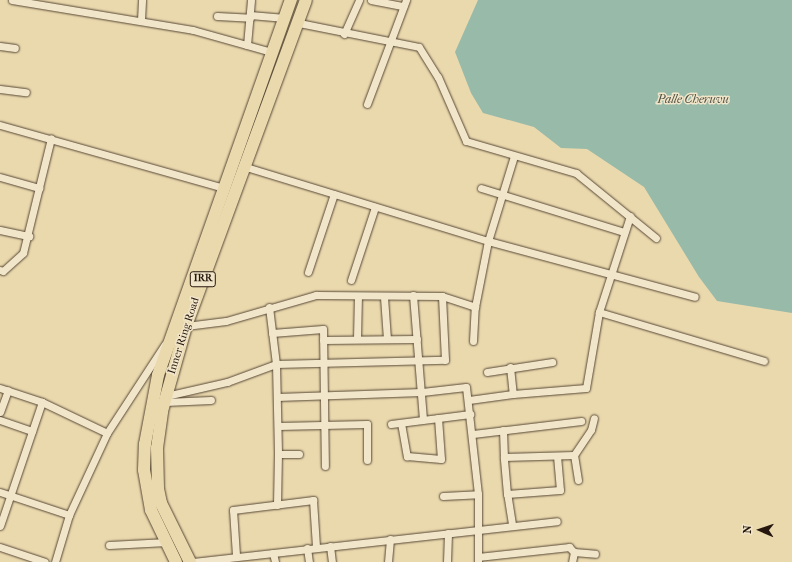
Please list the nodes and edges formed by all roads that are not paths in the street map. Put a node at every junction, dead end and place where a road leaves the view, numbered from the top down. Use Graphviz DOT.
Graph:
graph roads {
  1 [pos="12,0"];
  2 [pos="142,0"];
  3 [pos="251,0"];
  4 [pos="291,0"];
  5 [pos="306,0"];
  6 [pos="359,0"];
  7 [pos="371,0"];
  8 [pos="404,3"];
  9 [pos="217,16"];
  10 [pos="250,17"];
  11 [pos="285,18"];
  12 [pos="140,20"];
  13 [pos="299,23"];
  14 [pos="344,34"];
  15 [pos="390,42"];
  16 [pos="247,44"];
  17 [pos="0,46"];
  18 [pos="15,48"];
  19 [pos="272,52"];
  20 [pos="0,89"];
  21 [pos="26,92"];
  22 [pos="367,104"];
  23 [pos="0,125"];
  24 [pos="51,138"];
  25 [pos="514,156"];
  26 [pos="246,167"];
  27 [pos="0,177"];
  28 [pos="39,188"];
  29 [pos="224,188"];
  30 [pos="481,188"];
  31 [pos="334,194"];
  32 [pos="502,195"];
  33 [pos="375,207"];
  34 [pos="630,216"];
  35 [pos="0,230"];
  36 [pos="624,232"];
  37 [pos="28,236"];
  38 [pos="656,238"];
  39 [pos="488,241"];
  40 [pos="0,270"];
  41 [pos="308,272"];
  42 [pos="610,274"];
  43 [pos="351,280"];
  44 [pos="413,295"];
  45 [pos="358,296"];
  46 [pos="442,296"];
  47 [pos="384,297"];
  48 [pos="695,297"];
  49 [pos="269,307"];
  50 [pos="476,307"];
  51 [pos="599,312"];
  52 [pos="186,326"];
  53 [pos="174,330"];
  54 [pos="272,333"];
  55 [pos="357,339"];
  56 [pos="387,339"];
  57 [pos="417,339"];
  58 [pos="322,340"];
  59 [pos="473,341"];
  60 [pos="764,361"];
  61 [pos="419,362"];
  62 [pos="552,362"];
  63 [pos="276,364"];
  64 [pos="323,364"];
  65 [pos="510,367"];
  66 [pos="487,372"];
  67 [pos="0,388"];
  68 [pos="8,390"];
  69 [pos="422,392"];
  70 [pos="324,394"];
  71 [pos="512,394"];
  72 [pos="276,397"];
  73 [pos="165,399"];
  74 [pos="211,400"];
  75 [pos="469,400"];
  76 [pos="42,402"];
  77 [pos="0,412"];
  78 [pos="470,414"];
  79 [pos="438,418"];
  80 [pos="594,418"];
  81 [pos="0,420"];
  82 [pos="424,420"];
  83 [pos="581,421"];
  84 [pos="401,422"];
  85 [pos="391,424"];
  86 [pos="325,425"];
  87 [pos="278,426"];
  88 [pos="503,430"];
  89 [pos="32,432"];
  90 [pos="107,433"];
  91 [pos="473,434"];
  92 [pos="278,454"];
  93 [pos="299,454"];
  94 [pos="574,455"];
  95 [pos="558,456"];
  96 [pos="504,457"];
  97 [pos="367,460"];
  98 [pos="325,466"];
  99 [pos="578,480"];
  100 [pos="0,492"];
  101 [pos="478,494"];
  102 [pos="507,494"];
  103 [pos="12,496"];
  104 [pos="443,496"];
  105 [pos="277,505"];
  106 [pos="69,514"];
  107 [pos="557,521"];
  108 [pos="512,524"];
  109 [pos="0,526"];
  110 [pos="479,528"];
  111 [pos="448,533"];
  112 [pos="390,539"];
  113 [pos="167,542"];
  114 [pos="109,545"];
  115 [pos="330,546"];
  116 [pos="0,547"];
  117 [pos="316,547"];
  118 [pos="307,548"];
  119 [pos="574,552"];
  120 [pos="273,553"];
  121 [pos="595,554"];
  122 [pos="236,555"];
  123 [pos="478,559"];
  124 [pos="45,562"];
  125 [pos="55,562"];
  126 [pos="176,562"];
  127 [pos="192,562"];
  128 [pos="275,562"];
  129 [pos="309,562"];
  130 [pos="332,562"];
  131 [pos="388,562"];
  132 [pos="447,562"];
  133 [pos="572,562"];
  1 -- 12 [label="street"];
  2 -- 12 [label="street"];
  3 -- 10 [label="street"];
  4 -- 11 [label="highway, Inner Ring Road / IRR"];
  5 -- 13 [label="highway, Inner Ring Road / IRR"];
  6 -- 14 [label="street"];
  7 -- 8 [label="street"];
  8 -- 15 [label="street"];
  9 -- 10 [label="street"];
  10 -- 11 [label="street"];
  10 -- 16 [label="street"];
  11 -- 19 [label="highway, Inner Ring Road / IRR"];
  12 -- 16 [label="street"];
  13 -- 14 [label="street"];
  13 -- 26 [label="highway, Inner Ring Road / IRR"];
  14 -- 15 [label="street"];
  15 -- 22 [label="street"];
  15 -- 25 [label="street"];
  16 -- 19 [label="street"];
  17 -- 18 [label="street"];
  19 -- 29 [label="highway, Inner Ring Road / IRR"];
  20 -- 21 [label="street"];
  23 -- 24 [label="street"];
  24 -- 28 [label="street"];
  24 -- 29 [label="street"];
  25 -- 32 [label="street"];
  25 -- 34 [label="street"];
  26 -- 31 [label="street"];
  26 -- 52 [label="highway, Inner Ring Road / IRR"];
  27 -- 28 [label="street"];
  28 -- 37 [label="street"];
  29 -- 53 [label="highway, Inner Ring Road / IRR"];
  30 -- 32 [label="street"];
  31 -- 33 [label="street"];
  31 -- 41 [label="street"];
  32 -- 36 [label="street"];
  32 -- 39 [label="street"];
  33 -- 39 [label="street"];
  33 -- 43 [label="street"];
  34 -- 36 [label="street"];
  34 -- 38 [label="street"];
  35 -- 37 [label="street"];
  36 -- 42 [label="street"];
  37 -- 40 [label="street"];
  39 -- 42 [label="street"];
  39 -- 50 [label="street"];
  42 -- 48 [label="street"];
  42 -- 51 [label="street"];
  44 -- 46 [label="street"];
  44 -- 47 [label="street"];
  44 -- 57 [label="street"];
  45 -- 47 [label="street"];
  45 -- 49 [label="street"];
  45 -- 55 [label="street"];
  46 -- 50 [label="street"];
  46 -- 61 [label="street"];
  47 -- 56 [label="street"];
  49 -- 52 [label="street"];
  49 -- 54 [label="street"];
  50 -- 59 [label="street"];
  51 -- 60 [label="street"];
  51 -- 71 [label="street"];
  52 -- 73 [label="highway, Inner Ring Road / IRR"];
  53 -- 90 [label="street"];
  53 -- 113 [label="highway, Inner Ring Road / IRR"];
  54 -- 58 [label="street"];
  54 -- 63 [label="street"];
  55 -- 56 [label="street"];
  55 -- 58 [label="street"];
  56 -- 57 [label="street"];
  57 -- 61 [label="street"];
  58 -- 64 [label="street"];
  61 -- 64 [label="street"];
  61 -- 69 [label="street"];
  62 -- 65 [label="street"];
  63 -- 64 [label="street"];
  63 -- 72 [label="street"];
  63 -- 73 [label="street"];
  64 -- 70 [label="street"];
  65 -- 66 [label="street"];
  65 -- 71 [label="street"];
  67 -- 68 [label="street"];
  68 -- 76 [label="street"];
  68 -- 77 [label="street"];
  69 -- 70 [label="street"];
  69 -- 75 [label="street"];
  69 -- 82 [label="street"];
  70 -- 72 [label="street"];
  70 -- 86 [label="street"];
  71 -- 75 [label="street"];
  72 -- 87 [label="street"];
  73 -- 74 [label="street"];
  73 -- 127 [label="highway, Inner Ring Road / IRR"];
  75 -- 78 [label="street"];
  76 -- 89 [label="street"];
  76 -- 90 [label="street"];
  78 -- 79 [label="street"];
  78 -- 91 [label="street"];
  79 -- 82 [label="street"];
  79 -- 84 [label="street"];
  80 -- 94 [label="street"];
  81 -- 89 [label="street"];
  82 -- 84 [label="street"];
  83 -- 88 [label="street"];
  84 -- 85 [label="street"];
  86 -- 87 [label="street"];
  86 -- 97 [label="street"];
  86 -- 98 [label="street"];
  87 -- 92 [label="street"];
  88 -- 91 [label="street"];
  88 -- 96 [label="street"];
  89 -- 103 [label="street"];
  90 -- 106 [label="street"];
  91 -- 101 [label="street"];
  92 -- 93 [label="street"];
  92 -- 105 [label="street"];
  94 -- 95 [label="street"];
  94 -- 99 [label="street"];
  95 -- 96 [label="street"];
  95 -- 102 [label="street"];
  96 -- 102 [label="street"];
  100 -- 103 [label="street"];
  101 -- 104 [label="street"];
  101 -- 110 [label="street"];
  102 -- 108 [label="street"];
  103 -- 106 [label="street"];
  103 -- 109 [label="street"];
  105 -- 117 [label="street"];
  105 -- 122 [label="street"];
  106 -- 125 [label="street"];
  107 -- 108 [label="street"];
  108 -- 110 [label="street"];
  110 -- 111 [label="street"];
  110 -- 123 [label="street"];
  111 -- 112 [label="street"];
  111 -- 132 [label="street"];
  112 -- 115 [label="street"];
  112 -- 131 [label="street"];
  113 -- 114 [label="street"];
  113 -- 126 [label="highway, Inner Ring Road / IRR"];
  115 -- 117 [label="street"];
  115 -- 130 [label="street"];
  116 -- 124 [label="street"];
  117 -- 118 [label="street"];
  118 -- 120 [label="street"];
  118 -- 129 [label="street"];
  119 -- 121 [label="street"];
  119 -- 123 [label="street"];
  119 -- 133 [label="street"];
  120 -- 122 [label="street"];
  120 -- 128 [label="street"];
  122 -- 127 [label="street"];
}
